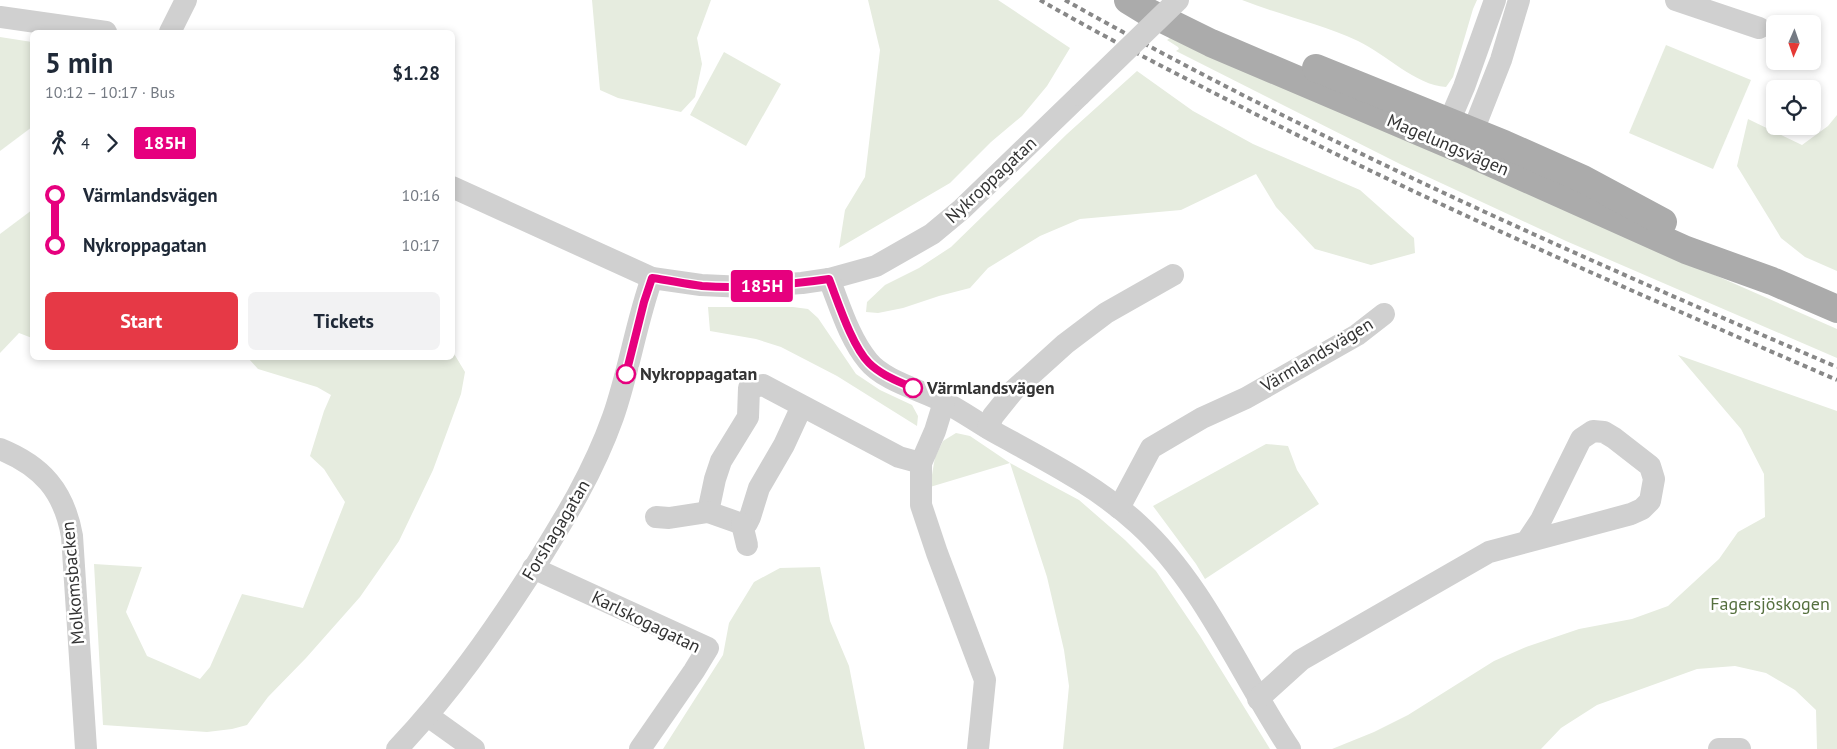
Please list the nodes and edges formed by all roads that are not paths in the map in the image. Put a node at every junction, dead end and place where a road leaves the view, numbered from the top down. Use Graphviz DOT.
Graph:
graph roads {
  1 [pos="186,0"];
  2 [pos="1128,0"];
  3 [pos="1149,0"];
  4 [pos="1178,0"];
  5 [pos="1495,0"];
  6 [pos="1519,0"];
  7 [pos="1676,0"];
  8 [pos="0,16"];
  9 [pos="1759,28"];
  10 [pos="93,30"];
  11 [pos="171,30"];
  12 [pos="1457,136"];
  13 [pos="455,188"];
  14 [pos="1173,275"];
  15 [pos="652,278"];
  16 [pos="829,279"];
  17 [pos="1837,309"];
  18 [pos="1384,314"];
  19 [pos="944,402"];
  20 [pos="802,406"];
  21 [pos="988,428"];
  22 [pos="0,449"];
  23 [pos="922,463"];
  24 [pos="1119,508"];
  25 [pos="708,512"];
  26 [pos="656,517"];
  27 [pos="742,524"];
  28 [pos="1527,541"];
  29 [pos="747,545"];
  30 [pos="533,568"];
  31 [pos="1258,699"];
  32 [pos="428,716"];
  33 [pos="86,749"];
  34 [pos="397,749"];
  35 [pos="474,749"];
  36 [pos="640,749"];
  37 [pos="978,749"];
  38 [pos="1290,749"];
  39 [pos="1719,749"];
  40 [pos="1740,749"];
  1 -- 11 [label="street"];
  2 -- 12 [label="main road, Magelungsvägen"];
  3 -- 12 [label="main road, Magelungsvägen"];
  4 -- 16 [label="street, Nykroppagatan, bridge"];
  5 -- 12 [label="street"];
  6 -- 12 [label="street"];
  7 -- 9 [label="street"];
  8 -- 10 [label="street"];
  12 -- 17 [label="main road, Magelungsvägen"];
  13 -- 15 [label="street, Nykroppagatan"];
  14 -- 21 [label="street"];
  15 -- 16 [label="street, Nykroppagatan"];
  15 -- 30 [label="street, Forshagagatan"];
  16 -- 19 [label="street"];
  18 -- 24 [label="street, Värmlandsvägen"];
  19 -- 21 [label="street"];
  19 -- 23 [label="street"];
  20 -- 23 [label="street"];
  20 -- 25 [label="street"];
  20 -- 27 [label="street"];
  21 -- 24 [label="street"];
  22 -- 33 [label="street, Molkomsbacken"];
  23 -- 37 [label="street"];
  24 -- 31 [label="street"];
  25 -- 26 [label="street"];
  25 -- 27 [label="street"];
  27 -- 29 [label="street"];
  28 -- 28 [label="street"];
  28 -- 31 [label="street"];
  30 -- 32 [label="street, Forshagagatan"];
  30 -- 36 [label="street, Karlskogagatan"];
  31 -- 38 [label="street"];
  32 -- 34 [label="street, Forshagagatan"];
  32 -- 35 [label="street"];
  39 -- 40 [label="street"];
}
